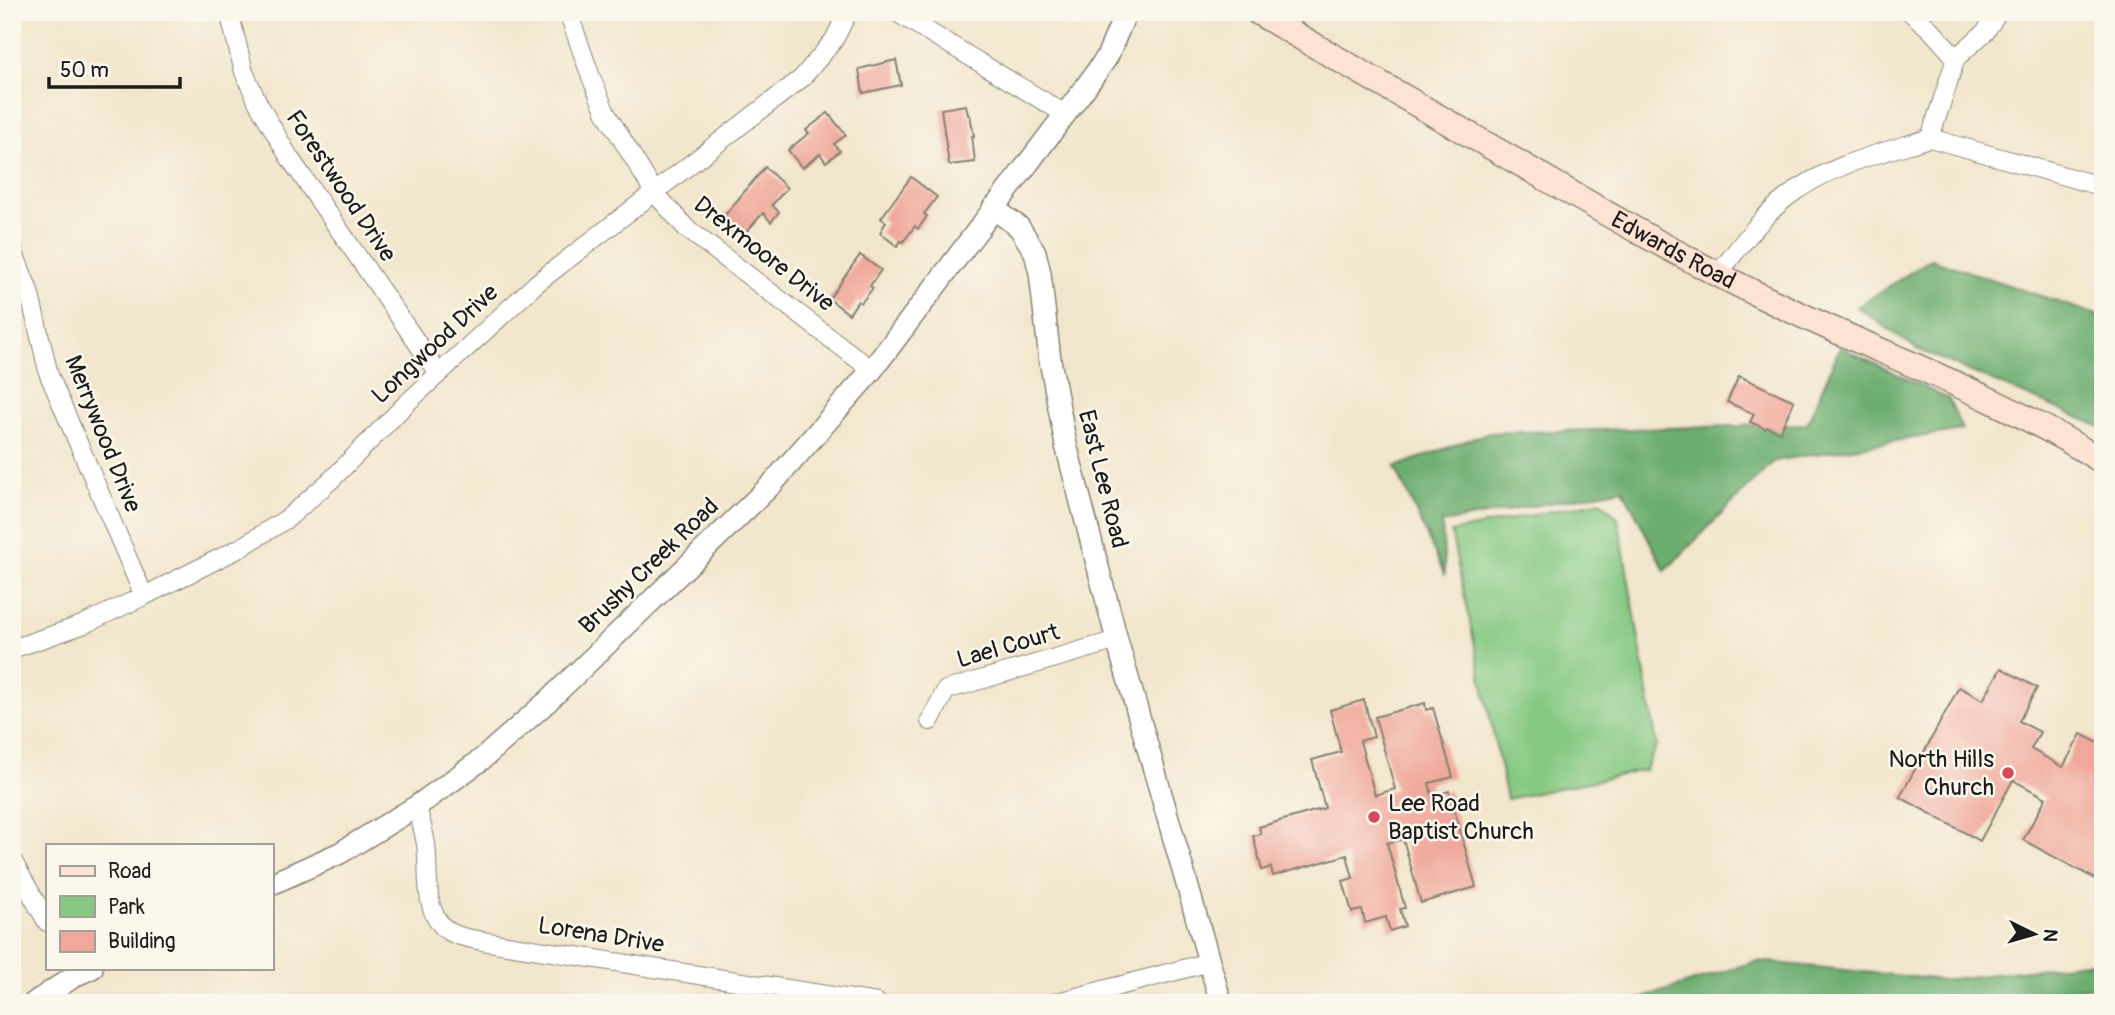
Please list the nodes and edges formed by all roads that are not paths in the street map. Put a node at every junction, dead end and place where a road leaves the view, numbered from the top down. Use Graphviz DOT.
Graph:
graph roads {
  1 [pos="229,12"];
  2 [pos="568,12"];
  3 [pos="848,12"];
  4 [pos="896,12"];
  5 [pos="1126,12"];
  6 [pos="1257,12"];
  7 [pos="1910,12"];
  8 [pos="1998,12"];
  9 [pos="1956,58"];
  10 [pos="1065,114"];
  11 [pos="1930,138"];
  12 [pos="2103,187"];
  13 [pos="654,192"];
  14 [pos="993,208"];
  15 [pos="12,248"];
  16 [pos="1718,274"];
  17 [pos="872,370"];
  18 [pos="438,373"];
  19 [pos="2103,462"];
  20 [pos="144,596"];
  21 [pos="1117,640"];
  22 [pos="12,649"];
  23 [pos="930,721"];
  24 [pos="417,806"];
  25 [pos="12,860"];
  26 [pos="273,883"];
  27 [pos="46,920"];
  28 [pos="1210,961"];
  29 [pos="80,970"];
  30 [pos="34,1003"];
  31 [pos="877,1003"];
  32 [pos="1054,1003"];
  33 [pos="1221,1003"];
  1 -- 18 [label="street, Forestwood Drive"];
  2 -- 13 [label="street, Drexmoore Drive"];
  3 -- 13 [label="street, Longwood Drive"];
  4 -- 10 [label="street"];
  5 -- 10 [label="street"];
  6 -- 16 [label="main road, Edwards Road"];
  7 -- 9 [label="street"];
  8 -- 9 [label="street"];
  9 -- 11 [label="street"];
  10 -- 14 [label="street"];
  11 -- 12 [label="street"];
  11 -- 16 [label="street"];
  13 -- 17 [label="street, Drexmoore Drive"];
  13 -- 18 [label="street, Longwood Drive"];
  14 -- 17 [label="street, Brushy Creek Road"];
  14 -- 21 [label="street, East Lee Road"];
  15 -- 20 [label="street, Merrywood Drive"];
  16 -- 19 [label="main road, Edwards Road"];
  17 -- 24 [label="street, Brushy Creek Road"];
  18 -- 20 [label="street, Longwood Drive"];
  20 -- 22 [label="street, Longwood Drive"];
  21 -- 23 [label="street, Lael Court"];
  21 -- 28 [label="street, East Lee Road"];
  24 -- 26 [label="street, Brushy Creek Road"];
  24 -- 31 [label="street, Lorena Drive"];
  25 -- 27 [label="street"];
  28 -- 32 [label="street"];
  28 -- 33 [label="street, East Lee Road"];
  29 -- 30 [label="street"];
}
